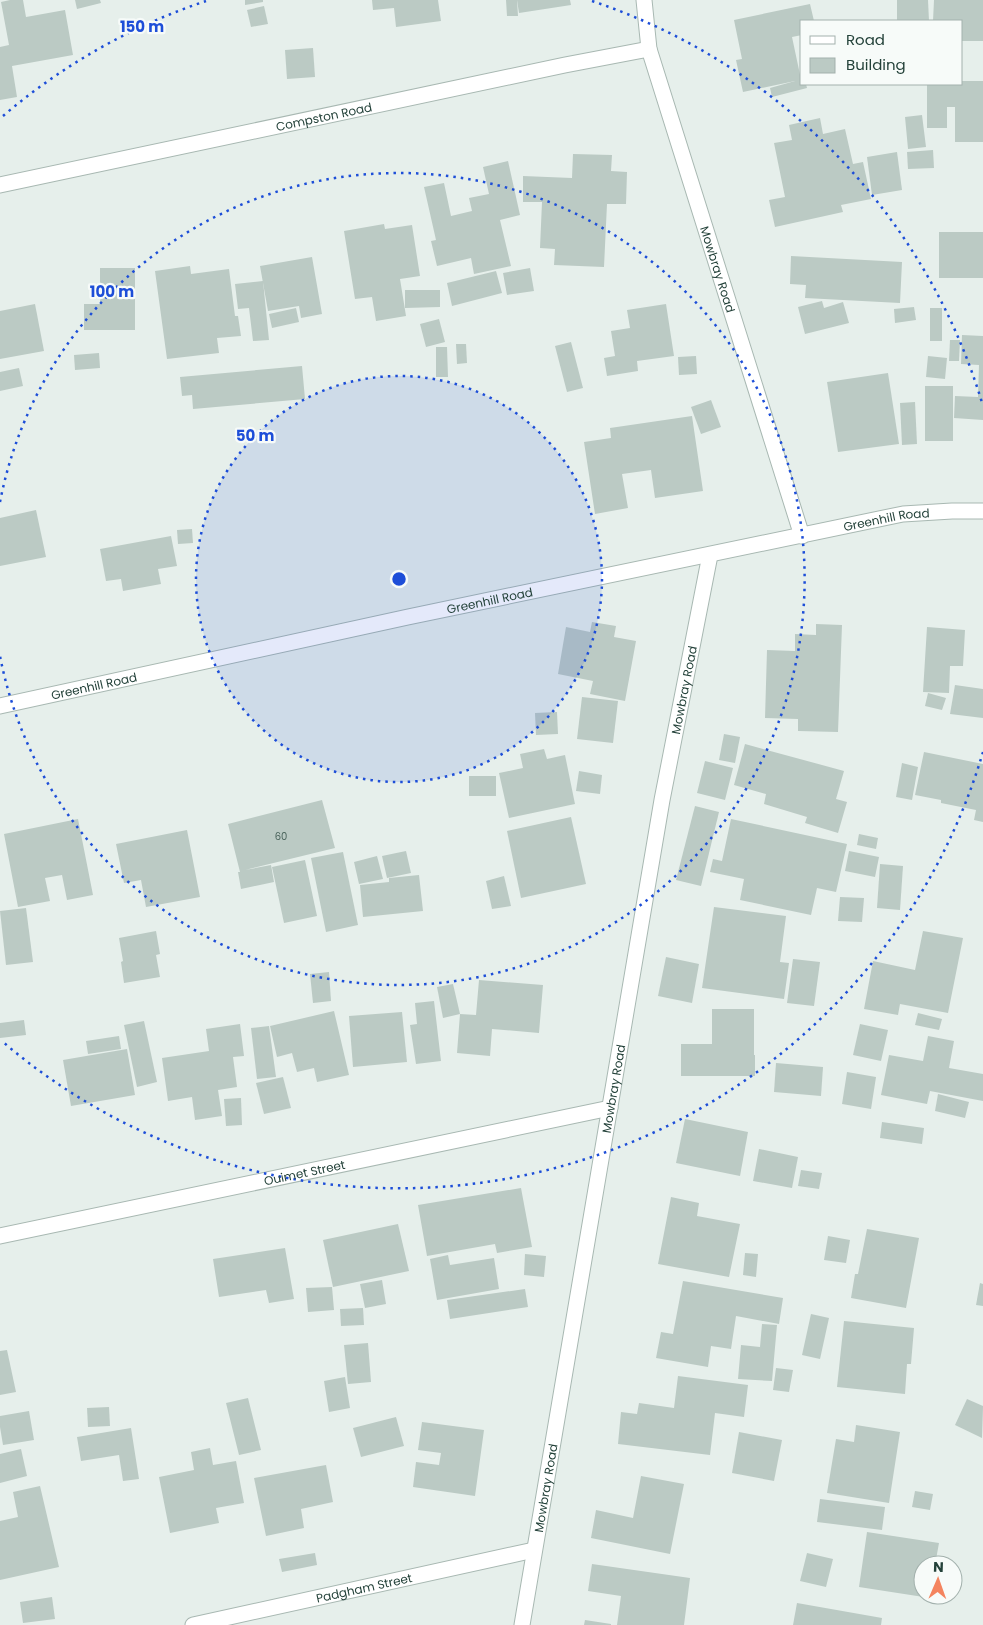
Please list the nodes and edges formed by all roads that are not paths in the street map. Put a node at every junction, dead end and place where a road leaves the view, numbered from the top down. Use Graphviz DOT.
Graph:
graph roads {
  1 [pos="644,0"];
  2 [pos="649,48"];
  3 [pos="0,185"];
  4 [pos="983,511"];
  5 [pos="802,536"];
  6 [pos="710,554"];
  7 [pos="0,706"];
  8 [pos="610,1108"];
  9 [pos="0,1236"];
  10 [pos="534,1550"];
  11 [pos="194,1625"];
  12 [pos="522,1625"];
  1 -- 2 [label="street, Mowbray Road"];
  2 -- 3 [label="street, Compston Road"];
  2 -- 5 [label="street, Mowbray Road"];
  4 -- 5 [label="street, Greenhill Road"];
  5 -- 6 [label="street, Greenhill Road"];
  6 -- 7 [label="street, Greenhill Road"];
  6 -- 8 [label="street, Mowbray Road"];
  8 -- 9 [label="street, Ouimet Street"];
  8 -- 10 [label="street, Mowbray Road"];
  10 -- 11 [label="street, Padgham Street"];
  10 -- 12 [label="street, Mowbray Road"];
}
